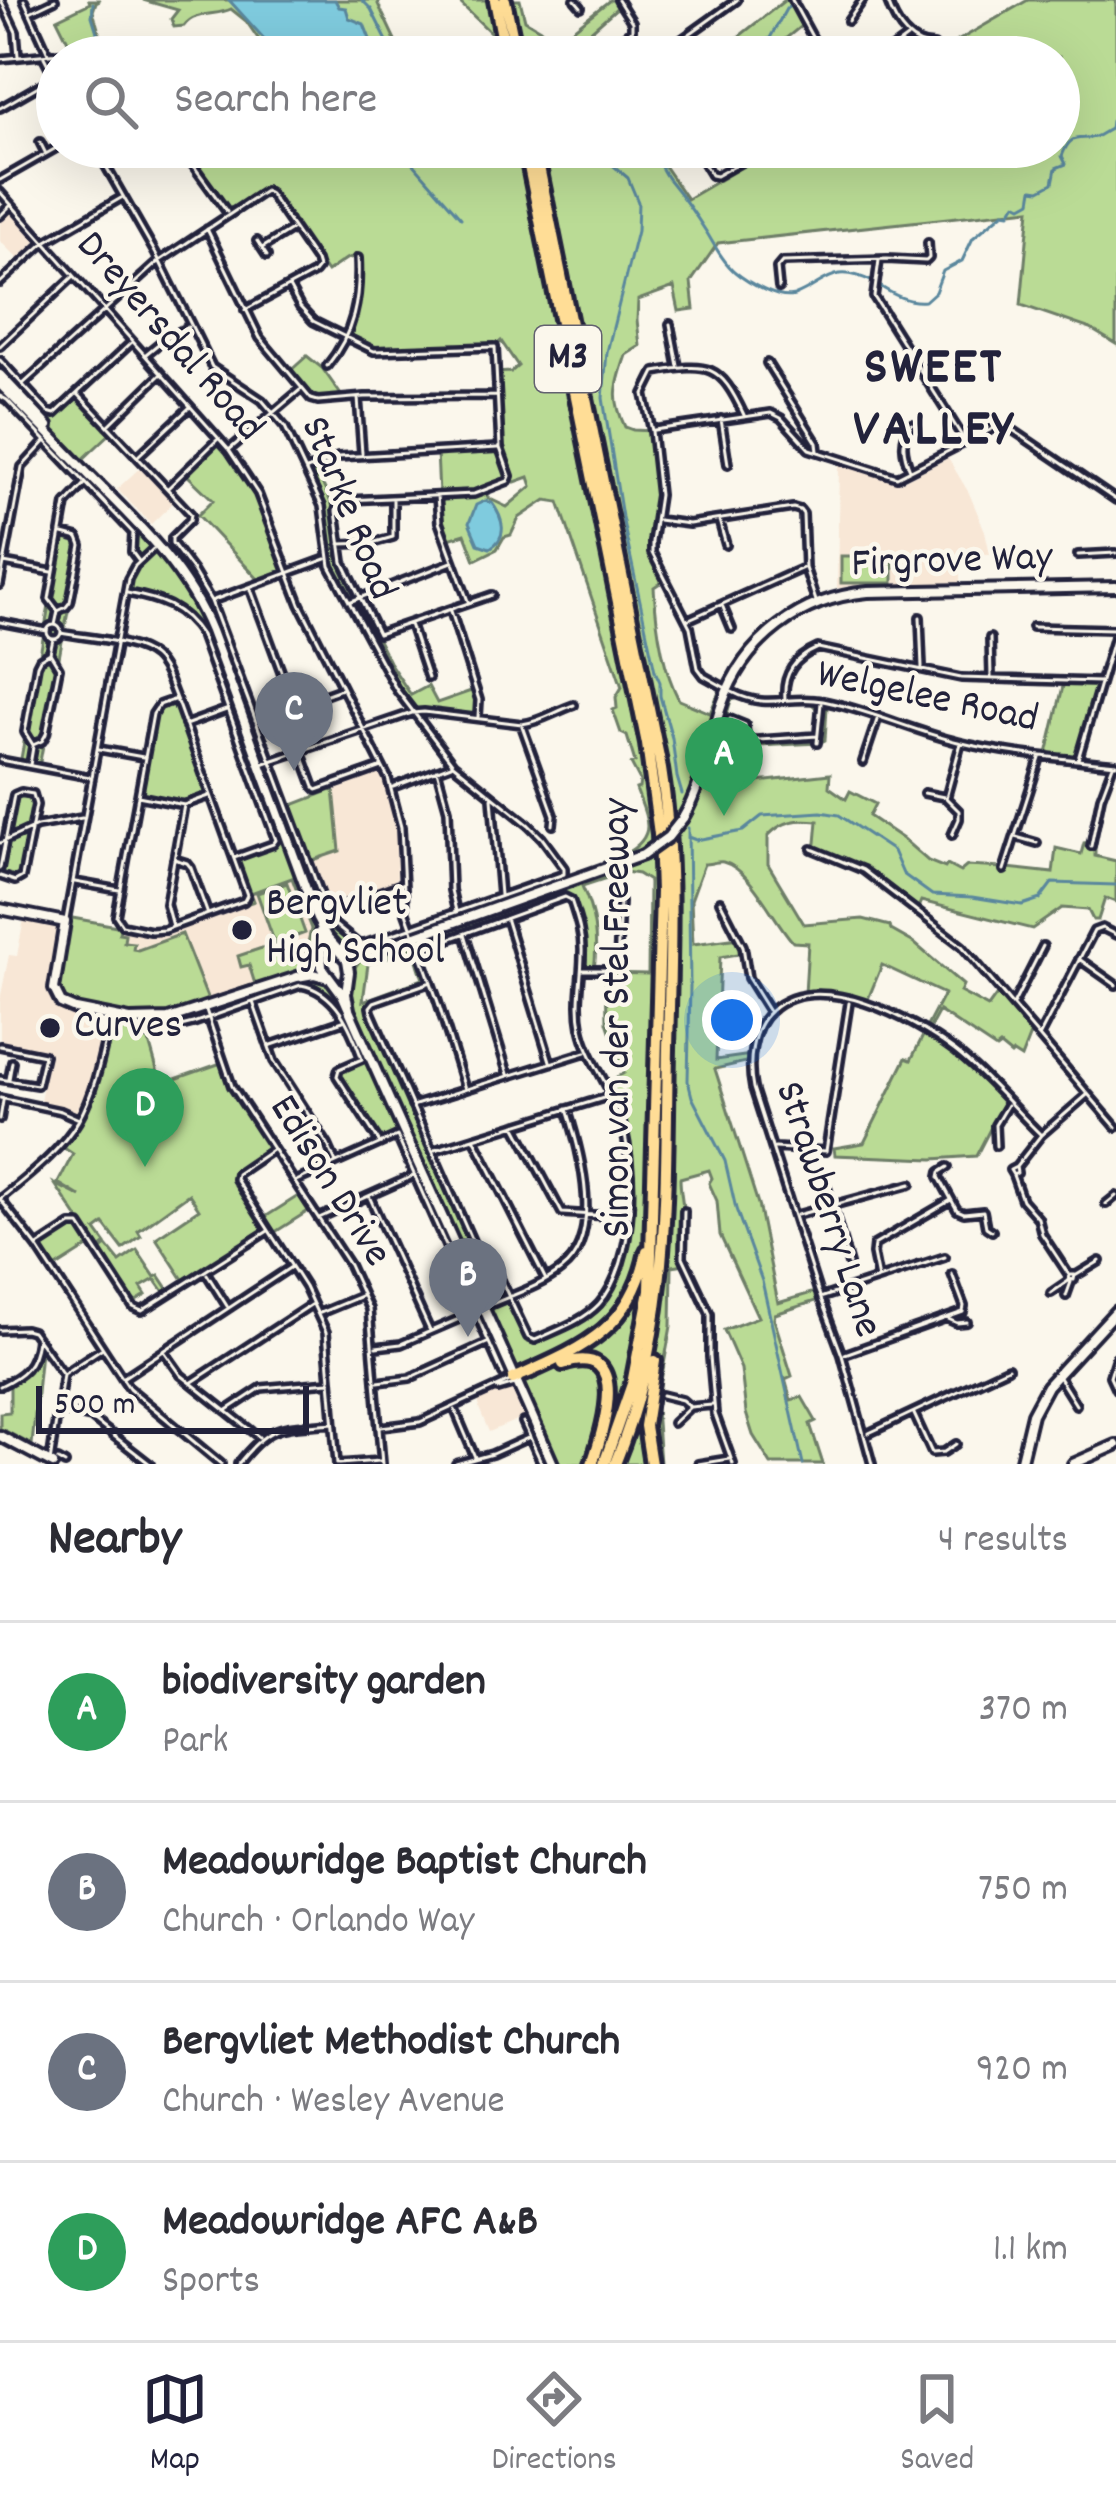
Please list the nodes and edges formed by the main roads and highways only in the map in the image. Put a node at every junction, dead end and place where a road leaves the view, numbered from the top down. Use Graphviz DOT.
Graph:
graph roads {
  1 [pos="494,0"];
  2 [pos="505,0"];
  3 [pos="502,36"];
  4 [pos="513,36"];
  5 [pos="534,168"];
  6 [pos="535,173"];
  7 [pos="0,379"];
  8 [pos="1116,587"];
  9 [pos="0,909"];
  10 [pos="317,919"];
  11 [pos="337,948"];
  12 [pos="376,950"];
  13 [pos="320,953"];
  14 [pos="349,975"];
  15 [pos="297,977"];
  16 [pos="331,980"];
  17 [pos="349,1009"];
  18 [pos="656,1140"];
  19 [pos="661,1286"];
  20 [pos="1116,1311"];
  21 [pos="514,1379"];
  22 [pos="0,1436"];
  23 [pos="1116,1445"];
  24 [pos="54,1462"];
  25 [pos="554,1464"];
  26 [pos="592,1464"];
  27 [pos="604,1464"];
  28 [pos="615,1464"];
  29 [pos="650,1464"];
  30 [pos="1020,1464"];
  31 [pos="1072,1464"];
  1 -- 3 [label="highway"];
  2 -- 4 [label="highway"];
  5 -- 6 [label="highway, Simon van der Stel Freeway / M3"];
  6 -- 18 [label="highway, Simon van der Stel Freeway / M3"];
  6 -- 19 [label="highway, Simon van der Stel Freeway / M3"];
  7 -- 10 [label="main road"];
  8 -- 12 [label="main road, Firgrove Way, bridge"];
  9 -- 15 [label="main road"];
  10 -- 11 [label="main road"];
  10 -- 13 [label="main road"];
  11 -- 12 [label="main road, Firgrove Way"];
  11 -- 13 [label="main road"];
  11 -- 14 [label="main road"];
  12 -- 14 [label="main road, Firgrove Way"];
  13 -- 15 [label="main road"];
  13 -- 16 [label="main road"];
  14 -- 16 [label="main road"];
  14 -- 17 [label="main road"];
  15 -- 16 [label="main road"];
  16 -- 17 [label="main road"];
  17 -- 21 [label="main road"];
  18 -- 21 [label="highway"];
  18 -- 27 [label="highway, Simon van der Stel Freeway / M3"];
  19 -- 28 [label="highway, Simon van der Stel Freeway / M3"];
  19 -- 29 [label="highway"];
  20 -- 30 [label="main road"];
  21 -- 25 [label="main road"];
  21 -- 26 [label="highway"];
  22 -- 24 [label="main road"];
  23 -- 31 [label="main road"];
}
